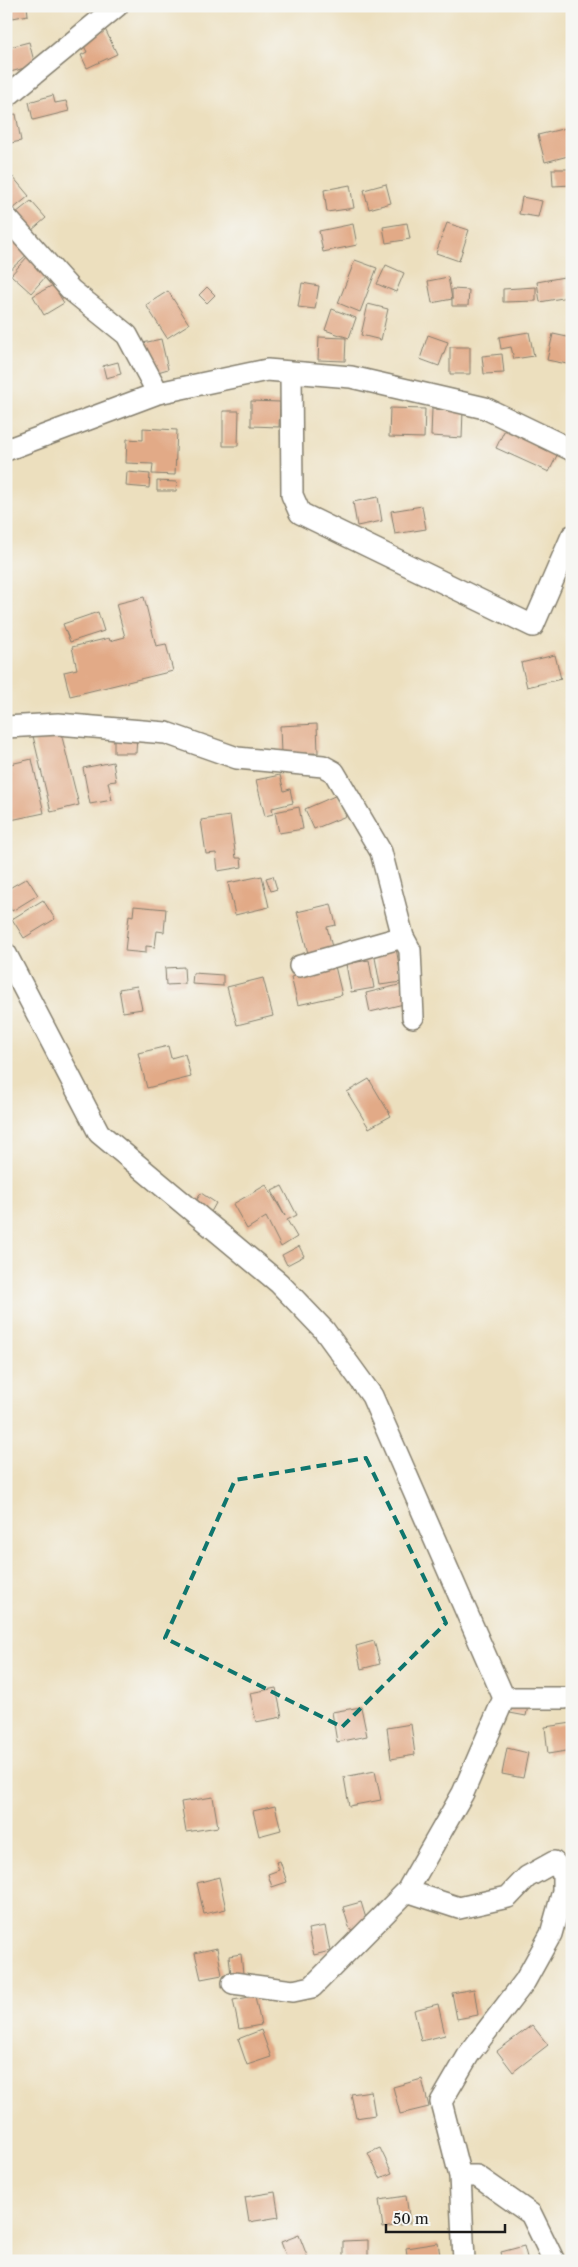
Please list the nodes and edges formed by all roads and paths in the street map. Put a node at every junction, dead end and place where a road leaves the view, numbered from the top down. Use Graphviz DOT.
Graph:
graph roads {
  1 [pos="117,6"];
  2 [pos="6,97"];
  3 [pos="6,217"];
  4 [pos="291,372"];
  5 [pos="158,393"];
  6 [pos="6,450"];
  7 [pos="572,450"];
  8 [pos="572,536"];
  9 [pos="6,727"];
  10 [pos="403,937"];
  11 [pos="6,954"];
  12 [pos="300,966"];
  13 [pos="413,1017"];
  14 [pos="504,1698"];
  15 [pos="565,1698"];
  16 [pos="407,1891"];
  17 [pos="233,1983"];
  18 [pos="460,2176"];
  19 [pos="464,2261"];
  20 [pos="554,2261"];
  1 -- 2 [label="street"];
  3 -- 5 [label="street"];
  4 -- 5 [label="street"];
  4 -- 7 [label="street"];
  4 -- 8 [label="street"];
  5 -- 6 [label="street"];
  9 -- 10 [label="street"];
  10 -- 12 [label="street"];
  10 -- 13 [label="street"];
  11 -- 14 [label="street"];
  14 -- 15 [label="street"];
  14 -- 16 [label="street"];
  16 -- 17 [label="street"];
  16 -- 18 [label="street"];
  18 -- 19 [label="street"];
  18 -- 20 [label="street"];
}
